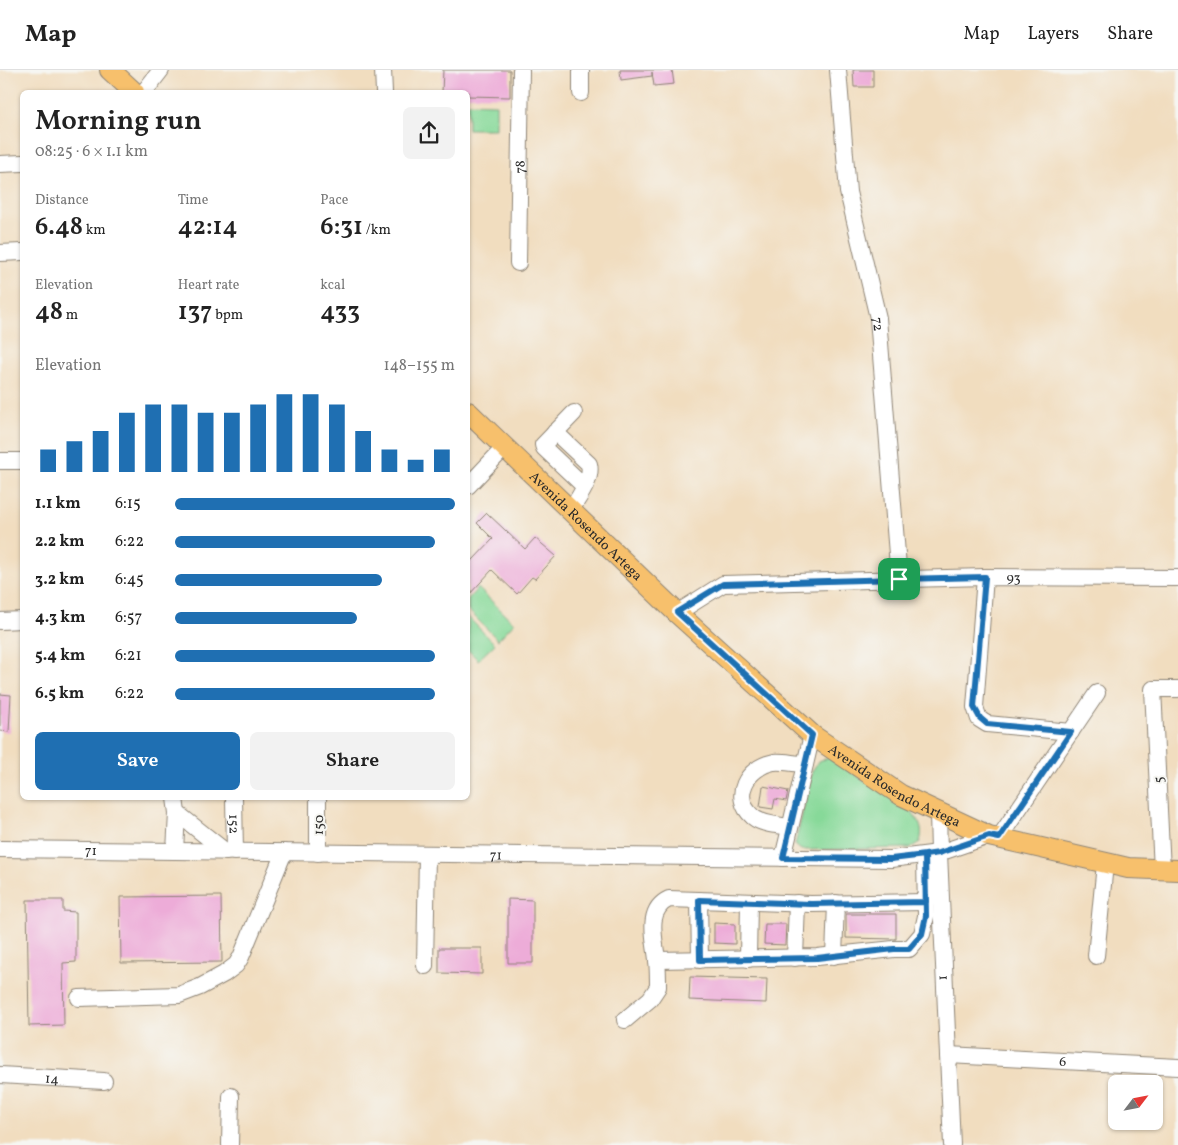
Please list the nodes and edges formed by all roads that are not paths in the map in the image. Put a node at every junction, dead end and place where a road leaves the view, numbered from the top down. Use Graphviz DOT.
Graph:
graph roads {
  1 [pos="110,70"];
  2 [pos="161,70"];
  3 [pos="383,70"];
  4 [pos="521,70"];
  5 [pos="582,70"];
  6 [pos="838,70"];
  7 [pos="132,90"];
  8 [pos="146,90"];
  9 [pos="384,90"];
  10 [pos="581,93"];
  11 [pos="0,164"];
  12 [pos="20,164"];
  13 [pos="20,252"];
  14 [pos="0,253"];
  15 [pos="518,263"];
  16 [pos="470,414"];
  17 [pos="574,414"];
  18 [pos="505,447"];
  19 [pos="0,461"];
  20 [pos="20,461"];
  21 [pos="470,484"];
  22 [pos="571,510"];
  23 [pos="985,577"];
  24 [pos="1178,578"];
  25 [pos="899,579"];
  26 [pos="677,612"];
  27 [pos="20,620"];
  28 [pos="0,621"];
  29 [pos="1178,690"];
  30 [pos="1097,693"];
  31 [pos="1071,732"];
  32 [pos="812,735"];
  33 [pos="799,764"];
  34 [pos="234,800"];
  35 [pos="318,800"];
  36 [pos="176,806"];
  37 [pos="938,812"];
  38 [pos="785,826"];
  39 [pos="994,837"];
  40 [pos="0,849"];
  41 [pos="175,851"];
  42 [pos="230,852"];
  43 [pos="284,852"];
  44 [pos="318,853"];
  45 [pos="427,854"];
  46 [pos="932,854"];
  47 [pos="783,858"];
  48 [pos="1104,864"];
  49 [pos="1170,870"];
  50 [pos="699,900"];
  51 [pos="749,902"];
  52 [pos="926,902"];
  53 [pos="797,903"];
  54 [pos="836,903"];
  55 [pos="834,956"];
  56 [pos="1096,956"];
  57 [pos="795,958"];
  58 [pos="748,959"];
  59 [pos="657,960"];
  60 [pos="700,960"];
  61 [pos="425,966"];
  62 [pos="79,998"];
  63 [pos="625,1020"];
  64 [pos="948,1055"];
  65 [pos="1178,1067"];
  66 [pos="0,1075"];
  67 [pos="104,1082"];
  68 [pos="231,1096"];
  69 [pos="230,1145"];
  70 [pos="952,1145"];
  1 -- 7 [label="main road"];
  2 -- 8 [label="street"];
  3 -- 9 [label="street"];
  4 -- 15 [label="street, 78"];
  5 -- 10 [label="street"];
  6 -- 25 [label="street, 72"];
  11 -- 12 [label="street"];
  13 -- 14 [label="street"];
  16 -- 18 [label="main road, Avenida Rosendo Artega"];
  17 -- 22 [label="street"];
  18 -- 21 [label="street"];
  18 -- 22 [label="main road, Avenida Rosendo Artega"];
  19 -- 20 [label="street"];
  22 -- 26 [label="main road, Avenida Rosendo Artega"];
  23 -- 24 [label="street, 93"];
  23 -- 25 [label="street, 93"];
  23 -- 31 [label="street"];
  25 -- 26 [label="street, 93"];
  26 -- 32 [label="main road, Avenida Rosendo Artega"];
  27 -- 28 [label="street"];
  29 -- 49 [label="street, 5"];
  30 -- 31 [label="street"];
  31 -- 39 [label="street"];
  32 -- 33 [label="street"];
  32 -- 37 [label="main road, Avenida Rosendo Artega"];
  33 -- 38 [label="street"];
  33 -- 38 [label="street"];
  34 -- 42 [label="street, 152"];
  35 -- 44 [label="street, 150"];
  36 -- 41 [label="street"];
  36 -- 42 [label="street"];
  37 -- 39 [label="main road, Avenida Rosendo Artega"];
  37 -- 46 [label="street, 1"];
  38 -- 47 [label="street"];
  39 -- 46 [label="street, 71"];
  39 -- 48 [label="main road, Avenida Rosendo Artega"];
  40 -- 41 [label="street, 71"];
  41 -- 42 [label="street, 71"];
  42 -- 43 [label="street, 71"];
  43 -- 44 [label="street, 71"];
  43 -- 62 [label="street"];
  44 -- 45 [label="street, 71"];
  45 -- 47 [label="street, 71"];
  45 -- 61 [label="street"];
  46 -- 47 [label="street, 71"];
  46 -- 52 [label="street"];
  46 -- 64 [label="street, 1"];
  48 -- 49 [label="main road, Avenida Rosendo Artega"];
  48 -- 56 [label="street"];
  50 -- 51 [label="street"];
  50 -- 59 [label="street"];
  50 -- 60 [label="street"];
  51 -- 53 [label="street"];
  51 -- 58 [label="street"];
  52 -- 54 [label="street"];
  52 -- 55 [label="street"];
  53 -- 54 [label="street"];
  53 -- 57 [label="street"];
  54 -- 55 [label="street"];
  55 -- 57 [label="street"];
  57 -- 58 [label="street"];
  58 -- 60 [label="street"];
  59 -- 60 [label="street"];
  59 -- 63 [label="street"];
  64 -- 65 [label="street, 6"];
  64 -- 70 [label="street, 1"];
  66 -- 67 [label="street, 14"];
  68 -- 69 [label="street"];
}
